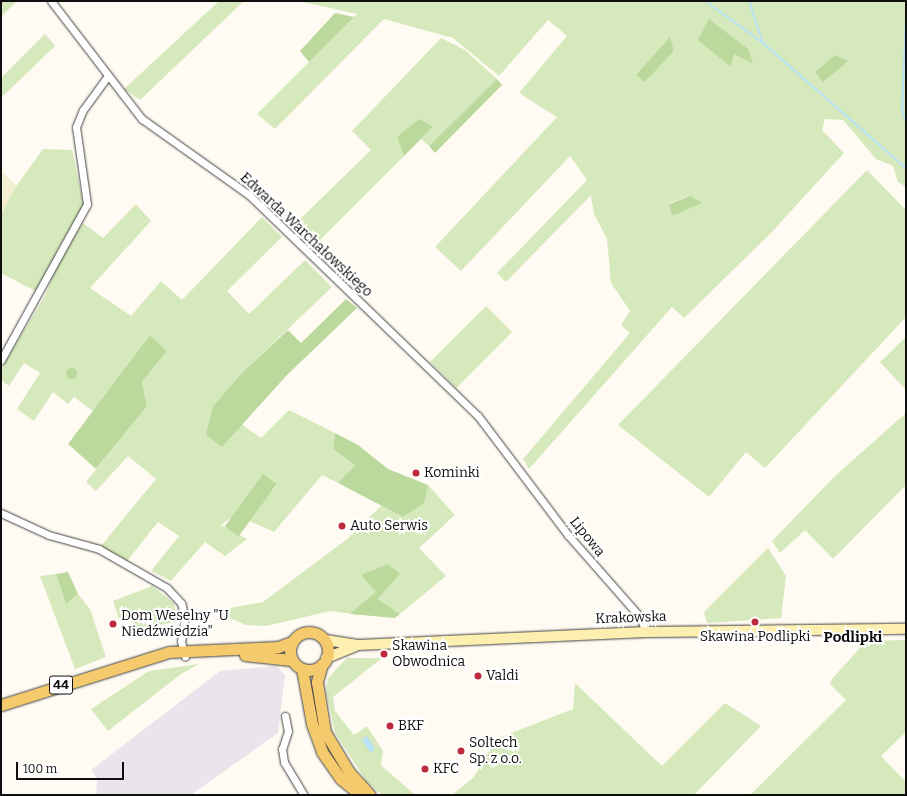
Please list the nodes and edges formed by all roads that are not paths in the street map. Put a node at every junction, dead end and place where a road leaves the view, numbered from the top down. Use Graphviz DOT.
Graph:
graph roads {
  1 [pos="51,1"];
  2 [pos="108,77"];
  3 [pos="1,360"];
  4 [pos="510,455"];
  5 [pos="1,512"];
  6 [pos="906,629"];
  7 [pos="646,632"];
  8 [pos="326,640"];
  9 [pos="292,642"];
  10 [pos="358,645"];
  11 [pos="184,654"];
  12 [pos="291,660"];
  13 [pos="324,661"];
  14 [pos="302,669"];
  15 [pos="1,705"];
  16 [pos="284,716"];
  17 [pos="304,795"];
  18 [pos="360,795"];
  19 [pos="370,795"];
  1 -- 2 [label="street, Edwarda Warchałowskiego"];
  2 -- 3 [label="street"];
  2 -- 4 [label="street, Edwarda Warchałowskiego"];
  4 -- 7 [label="street, Lipowa"];
  5 -- 11 [label="street"];
  6 -- 7 [label="main road, Krakowska"];
  7 -- 10 [label="main road, Krakowska"];
  8 -- 9 [label="main road, 44"];
  8 -- 10 [label="main road, Krakowska"];
  8 -- 13 [label="main road"];
  9 -- 11 [label="main road, 44"];
  9 -- 12 [label="main road"];
  10 -- 13 [label="main road, Krakowska"];
  11 -- 12 [label="main road, 44"];
  11 -- 15 [label="main road, 44"];
  12 -- 14 [label="main road"];
  13 -- 14 [label="main road"];
  13 -- 19 [label="main road"];
  14 -- 18 [label="main road"];
  16 -- 17 [label="street"];
}
